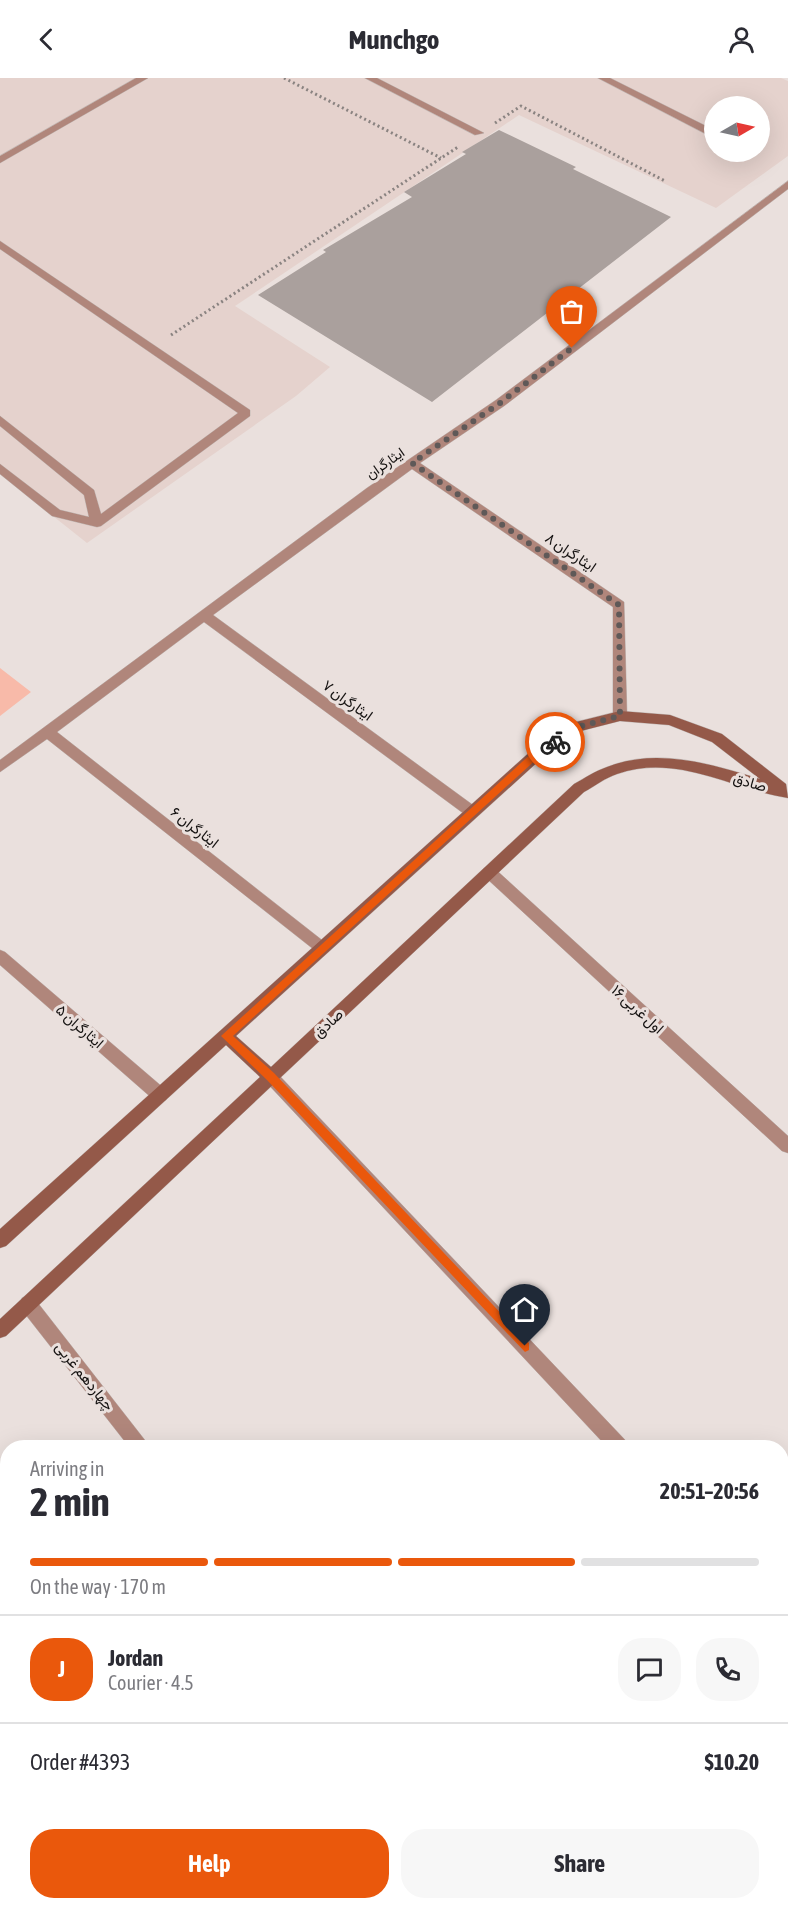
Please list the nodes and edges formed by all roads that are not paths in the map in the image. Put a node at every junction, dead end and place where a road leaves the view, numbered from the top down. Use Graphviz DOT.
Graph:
graph roads {
  1 [pos="143,78"];
  2 [pos="370,78"];
  3 [pos="603,78"];
  4 [pos="704,129"];
  5 [pos="479,133"];
  6 [pos="0,160"];
  7 [pos="788,184"];
  8 [pos="0,244"];
  9 [pos="0,420"];
  10 [pos="412,463"];
  11 [pos="0,468"];
  12 [pos="97,523"];
  13 [pos="204,615"];
  14 [pos="620,716"];
  15 [pos="47,732"];
  16 [pos="0,767"];
  17 [pos="787,793"];
  18 [pos="472,812"];
  19 [pos="489,872"];
  20 [pos="322,948"];
  21 [pos="0,956"];
  22 [pos="226,1036"];
  23 [pos="270,1077"];
  24 [pos="160,1095"];
  25 [pos="788,1146"];
  26 [pos="0,1240"];
  27 [pos="28,1304"];
  28 [pos="0,1330"];
  29 [pos="136,1440"];
  30 [pos="613,1440"];
  1 -- 6 [label="street"];
  2 -- 5 [label="street"];
  3 -- 4 [label="street"];
  7 -- 10 [label="street, ایثارگران"];
  8 -- 12 [label="street"];
  9 -- 12 [label="street"];
  10 -- 13 [label="street, ایثارگران"];
  10 -- 14 [label="street, ایثارگران ۸"];
  11 -- 12 [label="street"];
  13 -- 15 [label="street, ایثارگران"];
  13 -- 18 [label="street, ایثارگران ۷"];
  14 -- 17 [label="street, صادق"];
  14 -- 18 [label="street, صادق"];
  15 -- 16 [label="street, ایثارگران"];
  15 -- 20 [label="street, ایثارگران ۶"];
  17 -- 19 [label="street, صادق"];
  18 -- 20 [label="street, صادق"];
  19 -- 23 [label="street, صادق"];
  19 -- 25 [label="street, ۱۶ اول غربی"];
  20 -- 22 [label="street, صادق"];
  21 -- 24 [label="street, ایثارگران ۵"];
  22 -- 23 [label="street"];
  22 -- 24 [label="street, صادق"];
  23 -- 27 [label="street, صادق"];
  23 -- 30 [label="street"];
  24 -- 26 [label="street, صادق"];
  27 -- 28 [label="street, صادق"];
  27 -- 29 [label="street, چهاردهم غربی"];
}
